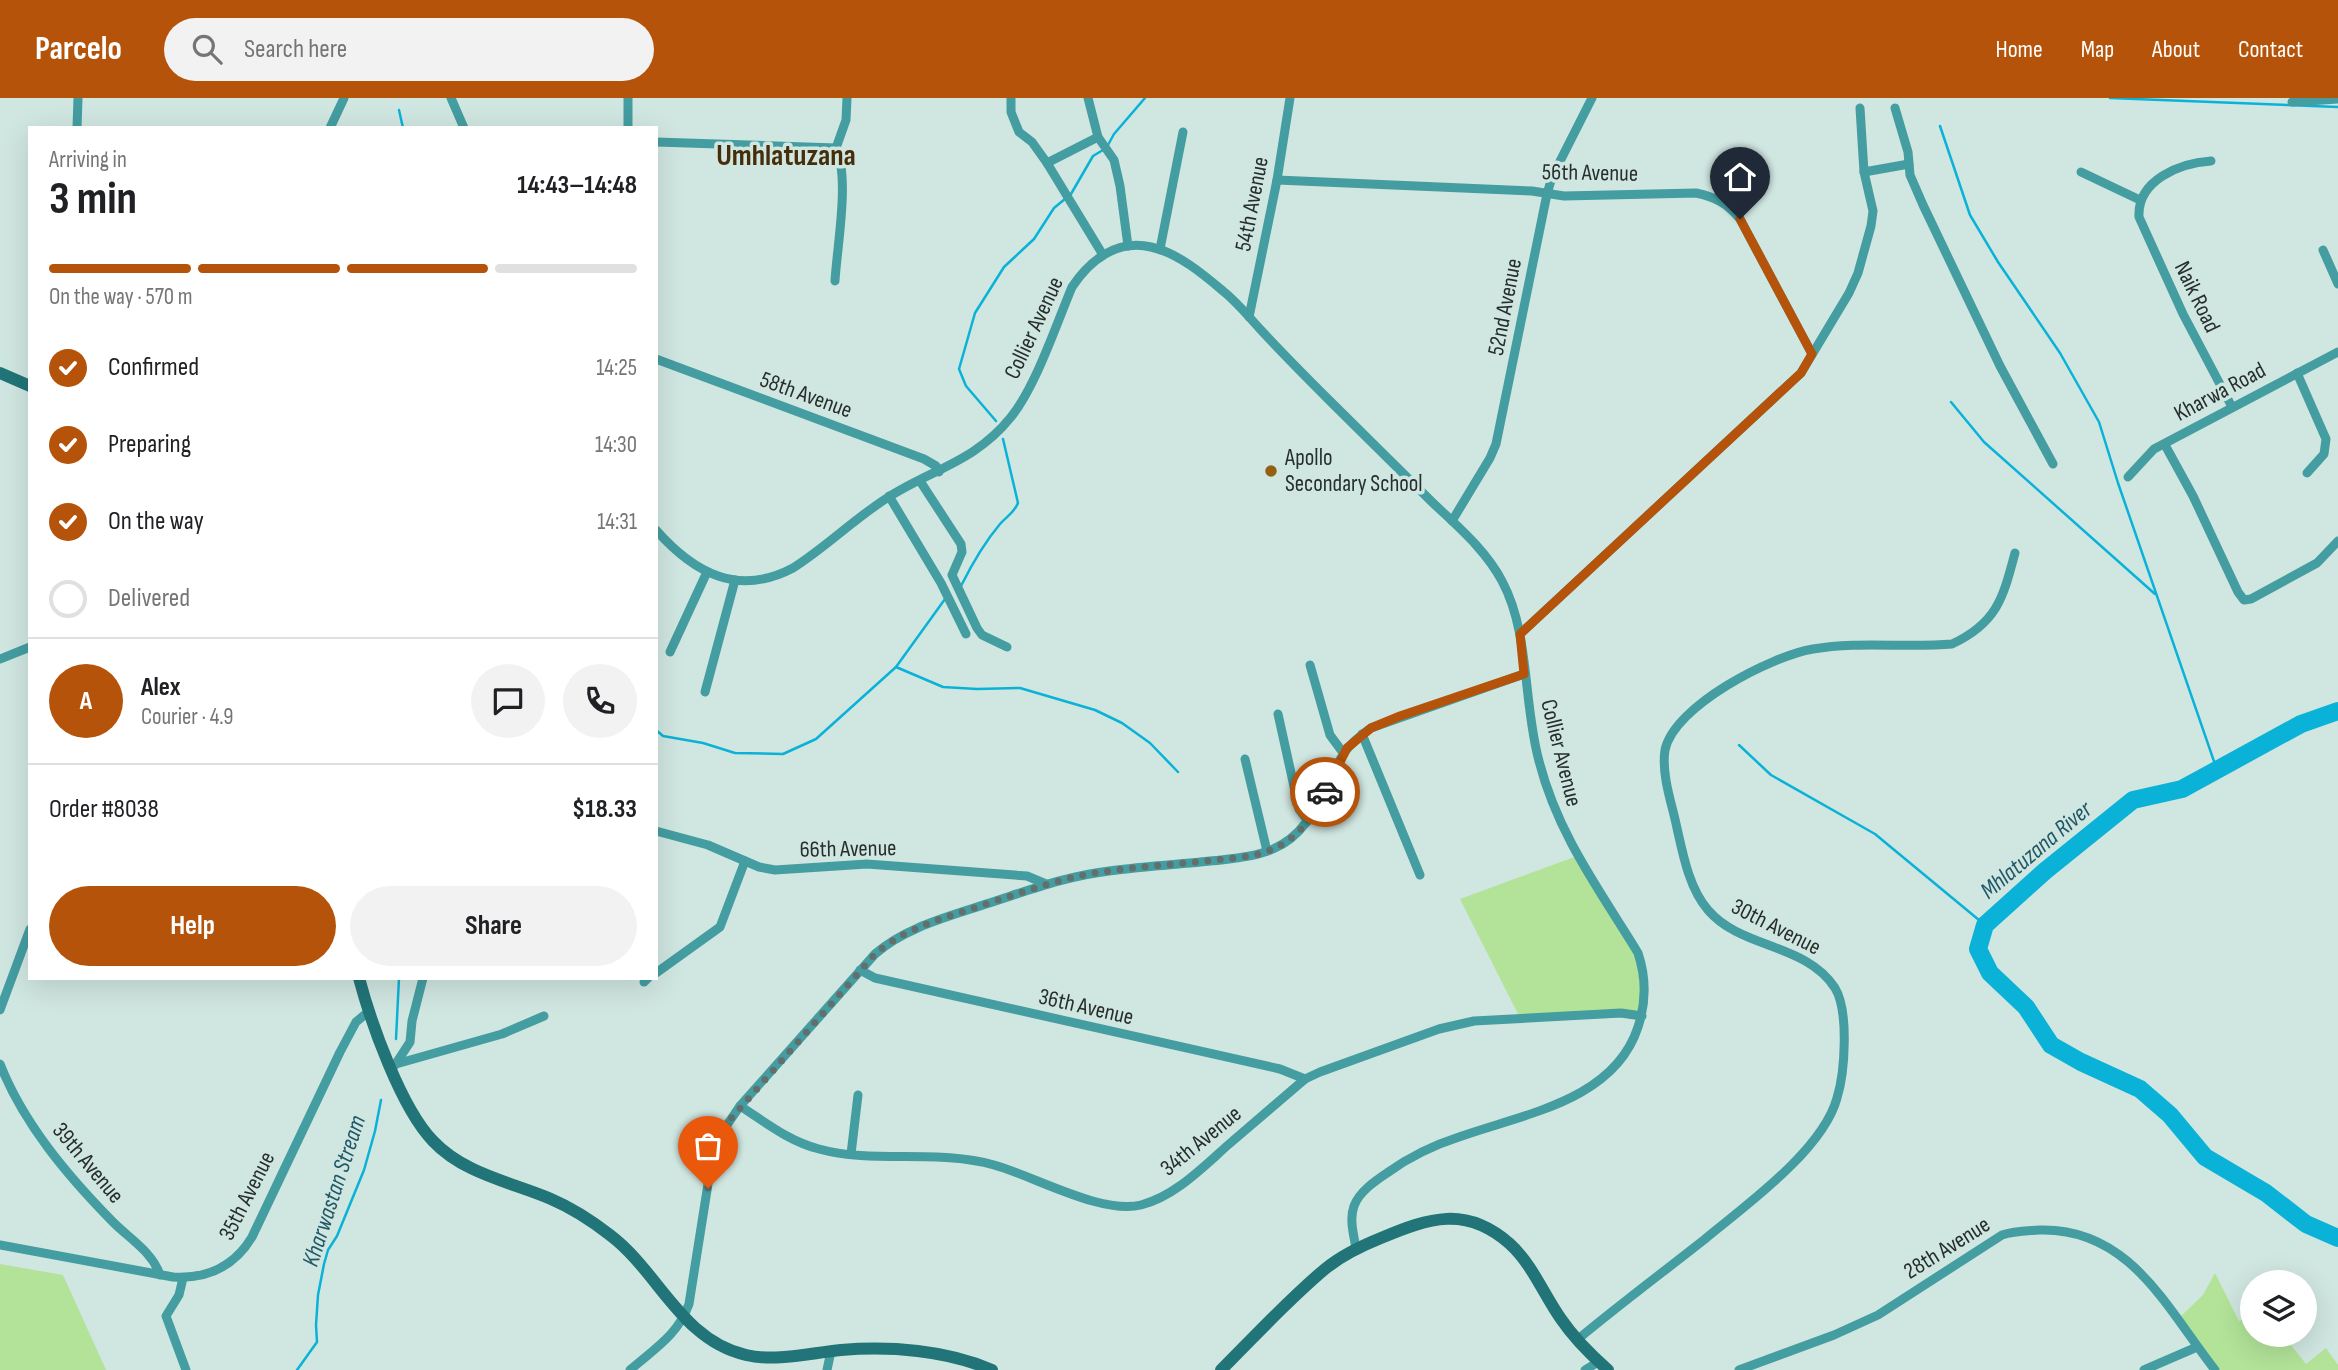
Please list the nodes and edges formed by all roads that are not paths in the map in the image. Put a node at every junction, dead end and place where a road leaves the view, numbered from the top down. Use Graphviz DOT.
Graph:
graph roads {
  1 [pos="78,98"];
  2 [pos="344,98"];
  3 [pos="451,98"];
  4 [pos="628,98"];
  5 [pos="848,98"];
  6 [pos="1011,98"];
  7 [pos="1088,98"];
  8 [pos="1290,98"];
  9 [pos="1592,98"];
  10 [pos="2338,99"];
  11 [pos="2292,102"];
  12 [pos="1860,108"];
  13 [pos="1895,108"];
  14 [pos="77,126"];
  15 [pos="331,126"];
  16 [pos="463,126"];
  17 [pos="628,126"];
  18 [pos="1183,132"];
  19 [pos="1098,137"];
  20 [pos="658,142"];
  21 [pos="836,148"];
  22 [pos="2211,162"];
  23 [pos="1047,163"];
  24 [pos="1909,164"];
  25 [pos="1864,172"];
  26 [pos="2081,172"];
  27 [pos="1278,180"];
  28 [pos="1547,194"];
  29 [pos="2140,200"];
  30 [pos="1128,246"];
  31 [pos="1160,249"];
  32 [pos="2323,250"];
  33 [pos="1103,254"];
  34 [pos="835,281"];
  35 [pos="2338,284"];
  36 [pos="1249,317"];
  37 [pos="2338,352"];
  38 [pos="1812,354"];
  39 [pos="658,360"];
  40 [pos="0,373"];
  41 [pos="2297,373"];
  42 [pos="28,385"];
  43 [pos="2232,407"];
  44 [pos="2165,445"];
  45 [pos="2053,464"];
  46 [pos="939,472"];
  47 [pos="2307,473"];
  48 [pos="2128,477"];
  49 [pos="920,481"];
  50 [pos="889,496"];
  51 [pos="1452,521"];
  52 [pos="658,532"];
  53 [pos="2338,541"];
  54 [pos="2015,553"];
  55 [pos="707,572"];
  56 [pos="735,580"];
  57 [pos="965,634"];
  58 [pos="1520,634"];
  59 [pos="1007,647"];
  60 [pos="28,648"];
  61 [pos="670,652"];
  62 [pos="0,659"];
  63 [pos="1310,665"];
  64 [pos="1524,674"];
  65 [pos="705,692"];
  66 [pos="1278,714"];
  67 [pos="1362,734"];
  68 [pos="1344,754"];
  69 [pos="1245,759"];
  70 [pos="1308,821"];
  71 [pos="658,832"];
  72 [pos="1267,851"];
  73 [pos="745,861"];
  74 [pos="1420,875"];
  75 [pos="1045,884"];
  76 [pos="28,934"];
  77 [pos="860,971"];
  78 [pos="658,972"];
  79 [pos="360,980"];
  80 [pos="422,980"];
  81 [pos="2,996"];
  82 [pos="0,1010"];
  83 [pos="368,1012"];
  84 [pos="544,1016"];
  85 [pos="1642,1016"];
  86 [pos="0,1064"];
  87 [pos="394,1066"];
  88 [pos="1305,1079"];
  89 [pos="858,1096"];
  90 [pos="740,1106"];
  91 [pos="851,1154"];
  92 [pos="0,1245"];
  93 [pos="1356,1249"];
  94 [pos="160,1275"];
  95 [pos="183,1278"];
  96 [pos="684,1319"];
  97 [pos="1577,1340"];
  98 [pos="2197,1347"];
  99 [pos="831,1351"];
  100 [pos="1603,1366"];
  101 [pos="186,1370"];
  102 [pos="630,1370"];
  103 [pos="827,1370"];
  104 [pos="992,1370"];
  105 [pos="1221,1370"];
  106 [pos="1585,1370"];
  107 [pos="1739,1370"];
  108 [pos="2144,1370"];
  109 [pos="2215,1370"];
  1 -- 14 [label="street"];
  2 -- 15 [label="street"];
  3 -- 16 [label="street"];
  4 -- 17 [label="street"];
  5 -- 21 [label="street"];
  6 -- 23 [label="street"];
  7 -- 19 [label="street"];
  8 -- 27 [label="street, 54th Avenue"];
  9 -- 28 [label="street, 52nd Avenue"];
  10 -- 11 [label="street"];
  12 -- 25 [label="street"];
  13 -- 24 [label="street"];
  18 -- 31 [label="street"];
  19 -- 23 [label="street"];
  19 -- 30 [label="street"];
  20 -- 21 [label="street"];
  21 -- 34 [label="street"];
  22 -- 29 [label="street"];
  23 -- 33 [label="street"];
  24 -- 25 [label="street"];
  24 -- 45 [label="street"];
  25 -- 38 [label="street"];
  26 -- 29 [label="street"];
  27 -- 28 [label="street, 56th Avenue"];
  27 -- 36 [label="street, 54th Avenue"];
  28 -- 38 [label="street, 56th Avenue"];
  28 -- 51 [label="street, 52nd Avenue"];
  29 -- 43 [label="street, Naik Road"];
  30 -- 31 [label="street, Collier Avenue"];
  30 -- 33 [label="street, Collier Avenue"];
  31 -- 36 [label="street, Collier Avenue"];
  32 -- 35 [label="street"];
  33 -- 46 [label="street, Collier Avenue"];
  36 -- 51 [label="street, Collier Avenue"];
  37 -- 41 [label="street, Kharwa Road"];
  38 -- 58 [label="street"];
  39 -- 46 [label="street, 58th Avenue"];
  40 -- 42 [label="street"];
  41 -- 43 [label="street, Kharwa Road"];
  41 -- 47 [label="street"];
  43 -- 44 [label="street, Kharwa Road"];
  44 -- 48 [label="street, Kharwa Road"];
  44 -- 53 [label="street"];
  46 -- 49 [label="street, Collier Avenue"];
  49 -- 50 [label="street, Collier Avenue"];
  49 -- 59 [label="street"];
  50 -- 56 [label="street, Collier Avenue"];
  50 -- 57 [label="street"];
  51 -- 58 [label="street, Collier Avenue"];
  52 -- 55 [label="street, Collier Avenue"];
  54 -- 97 [label="street, 30th Avenue"];
  55 -- 56 [label="street, Collier Avenue"];
  55 -- 61 [label="street"];
  56 -- 65 [label="street"];
  58 -- 64 [label="street, Collier Avenue"];
  60 -- 62 [label="street"];
  63 -- 68 [label="street"];
  64 -- 67 [label="street"];
  64 -- 85 [label="street, Collier Avenue"];
  66 -- 70 [label="street"];
  67 -- 68 [label="street"];
  67 -- 74 [label="street"];
  68 -- 70 [label="street"];
  69 -- 72 [label="street"];
  70 -- 72 [label="street"];
  71 -- 73 [label="street, 66th Avenue"];
  72 -- 75 [label="street"];
  73 -- 75 [label="street, 66th Avenue"];
  73 -- 78 [label="street"];
  75 -- 77 [label="street"];
  76 -- 81 [label="street"];
  77 -- 88 [label="street, 36th Avenue"];
  77 -- 90 [label="street"];
  79 -- 83 [label="street"];
  80 -- 87 [label="street"];
  81 -- 82 [label="street"];
  83 -- 87 [label="street"];
  83 -- 95 [label="street, 35th Avenue"];
  84 -- 87 [label="street"];
  85 -- 88 [label="street, 34th Avenue"];
  85 -- 93 [label="street, Collier Avenue"];
  86 -- 94 [label="street, 39th Avenue"];
  87 -- 96 [label="street"];
  88 -- 91 [label="street, 34th Avenue"];
  89 -- 91 [label="street"];
  90 -- 91 [label="street, 34th Avenue"];
  90 -- 96 [label="street"];
  92 -- 94 [label="street, 35th Avenue"];
  93 -- 97 [label="street"];
  93 -- 105 [label="street"];
  94 -- 95 [label="street, 35th Avenue"];
  95 -- 101 [label="street"];
  96 -- 99 [label="street"];
  96 -- 102 [label="street"];
  97 -- 100 [label="street"];
  98 -- 107 [label="street, 28th Avenue"];
  98 -- 108 [label="street"];
  98 -- 109 [label="street, 28th Avenue"];
  99 -- 103 [label="street"];
  99 -- 104 [label="street"];
  100 -- 106 [label="street"];
}
